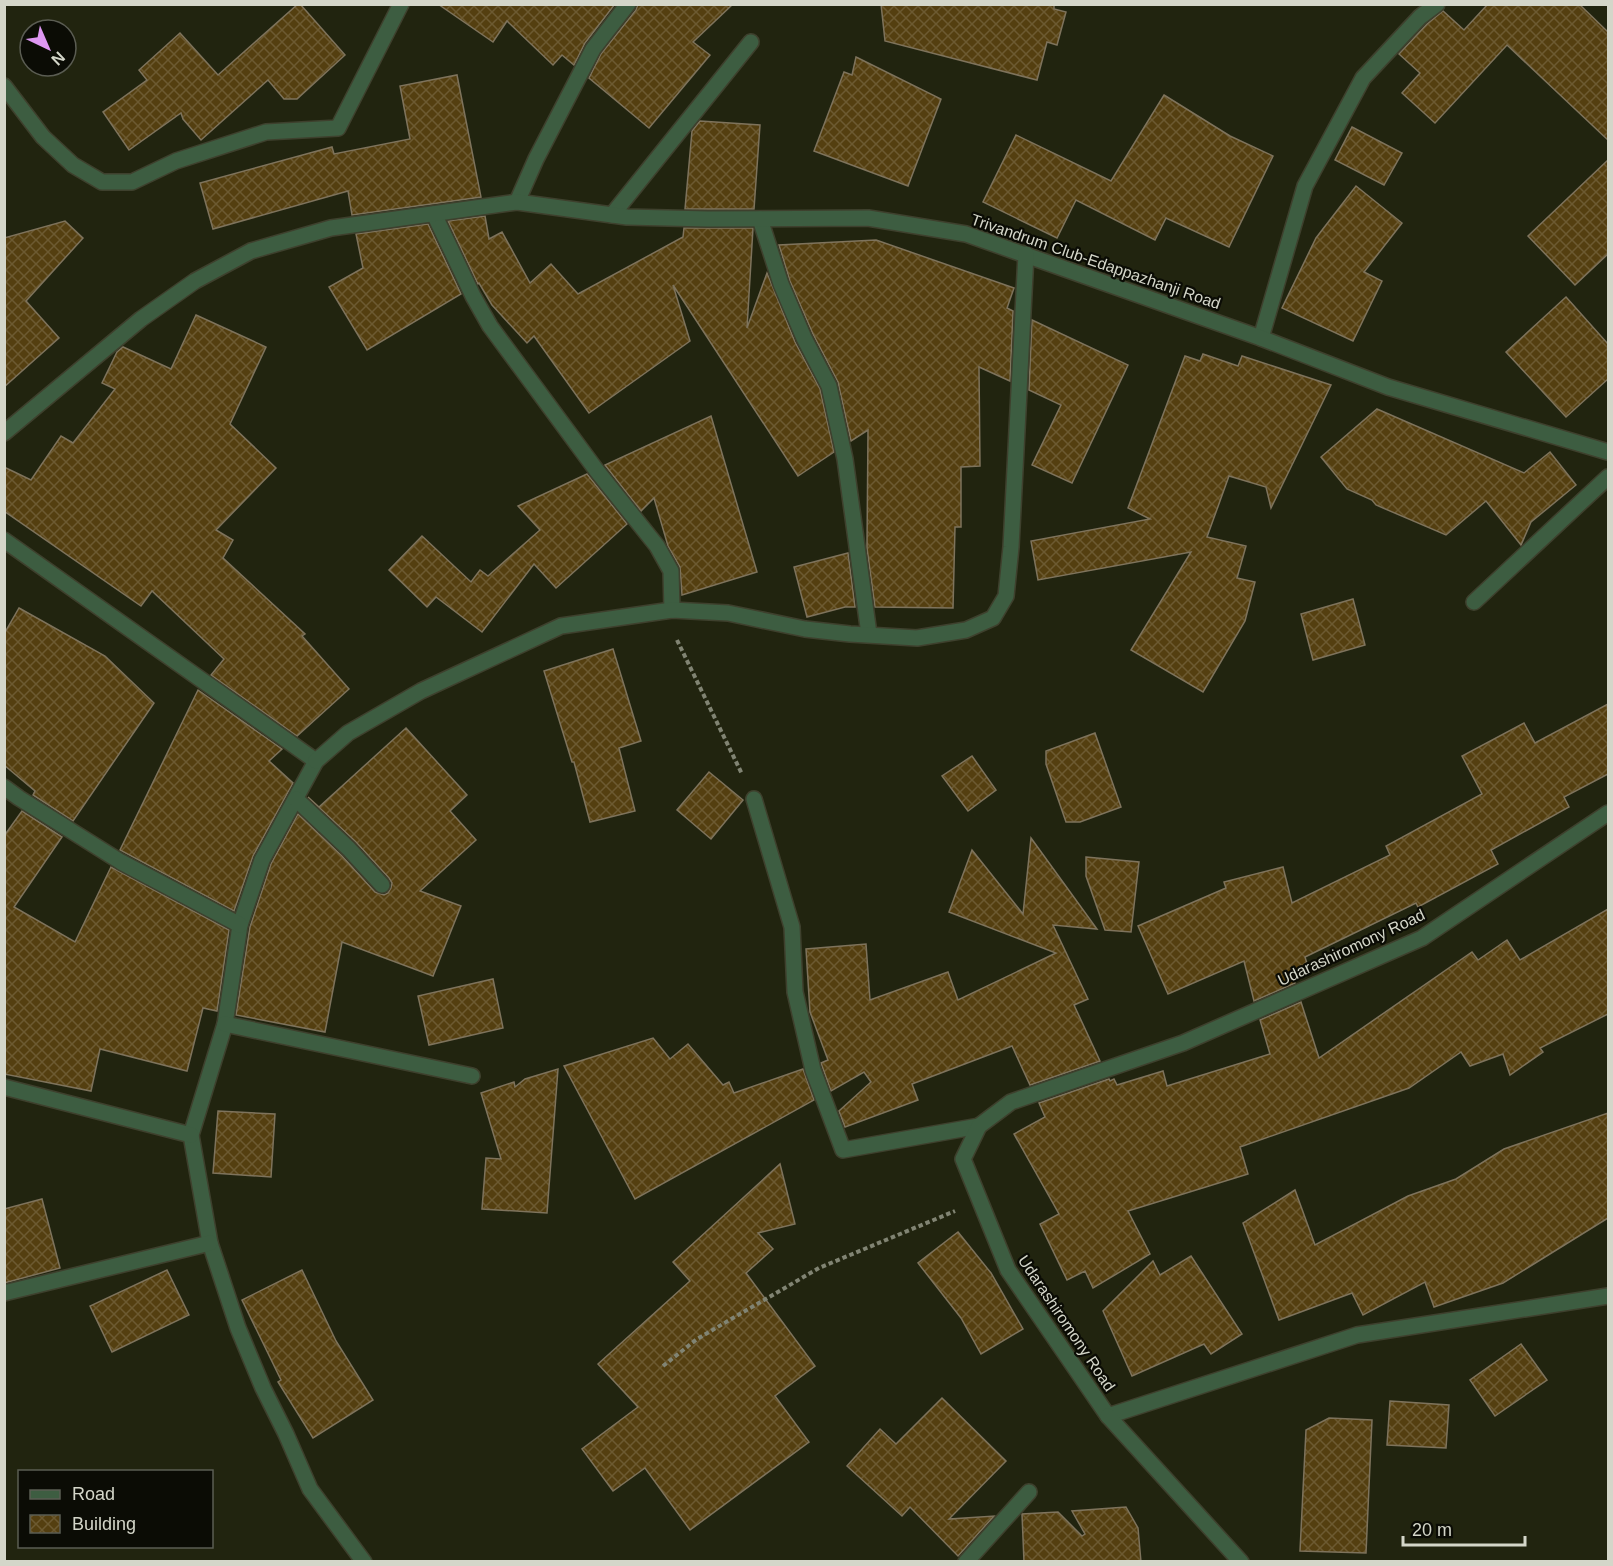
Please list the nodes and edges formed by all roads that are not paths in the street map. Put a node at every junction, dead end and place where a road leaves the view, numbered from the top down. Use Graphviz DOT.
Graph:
graph roads {
  1 [pos="401,4"];
  2 [pos="628,4"];
  3 [pos="1437,4"];
  4 [pos="751,42"];
  5 [pos="4,86"];
  6 [pos="517,202"];
  7 [pos="435,214"];
  8 [pos="612,215"];
  9 [pos="760,219"];
  10 [pos="1026,254"];
  11 [pos="1261,338"];
  12 [pos="4,433"];
  13 [pos="1608,452"];
  14 [pos="1608,477"];
  15 [pos="4,540"];
  16 [pos="1474,602"];
  17 [pos="668,611"];
  18 [pos="869,634"];
  19 [pos="316,761"];
  20 [pos="4,787"];
  21 [pos="296,799"];
  22 [pos="754,799"];
  23 [pos="1608,813"];
  24 [pos="382,885"];
  25 [pos="240,925"];
  26 [pos="225,1024"];
  27 [pos="472,1076"];
  28 [pos="4,1088"];
  29 [pos="979,1126"];
  30 [pos="191,1135"];
  31 [pos="210,1243"];
  32 [pos="4,1293"];
  33 [pos="1608,1296"];
  34 [pos="1108,1416"];
  35 [pos="1029,1492"];
  36 [pos="364,1562"];
  37 [pos="966,1562"];
  38 [pos="1241,1562"];
  1 -- 5 [label="street"];
  2 -- 6 [label="street"];
  3 -- 11 [label="street"];
  4 -- 8 [label="street"];
  6 -- 7 [label="street, Trivandrum Club-Edappazhanji Road"];
  6 -- 8 [label="street, Trivandrum Club-Edappazhanji Road"];
  7 -- 12 [label="street, Trivandrum Club-Edappazhanji Road"];
  7 -- 17 [label="street"];
  8 -- 9 [label="street, Trivandrum Club-Edappazhanji Road"];
  9 -- 10 [label="street, Trivandrum Club-Edappazhanji Road"];
  9 -- 18 [label="street"];
  10 -- 11 [label="street, Trivandrum Club-Edappazhanji Road"];
  10 -- 18 [label="street"];
  11 -- 13 [label="street, Trivandrum Club-Edappazhanji Road"];
  14 -- 16 [label="street"];
  15 -- 19 [label="street"];
  17 -- 18 [label="street"];
  17 -- 19 [label="street"];
  19 -- 21 [label="street"];
  20 -- 25 [label="street"];
  21 -- 24 [label="street"];
  21 -- 25 [label="street"];
  22 -- 29 [label="street"];
  23 -- 29 [label="street, Udarashiromony Road"];
  25 -- 26 [label="street"];
  26 -- 27 [label="street"];
  26 -- 30 [label="street"];
  28 -- 30 [label="street"];
  29 -- 34 [label="street, Udarashiromony Road"];
  30 -- 31 [label="street"];
  31 -- 32 [label="street"];
  31 -- 36 [label="street"];
  33 -- 34 [label="street, Udarashiromony Road"];
  34 -- 38 [label="street"];
  35 -- 37 [label="street"];
}
